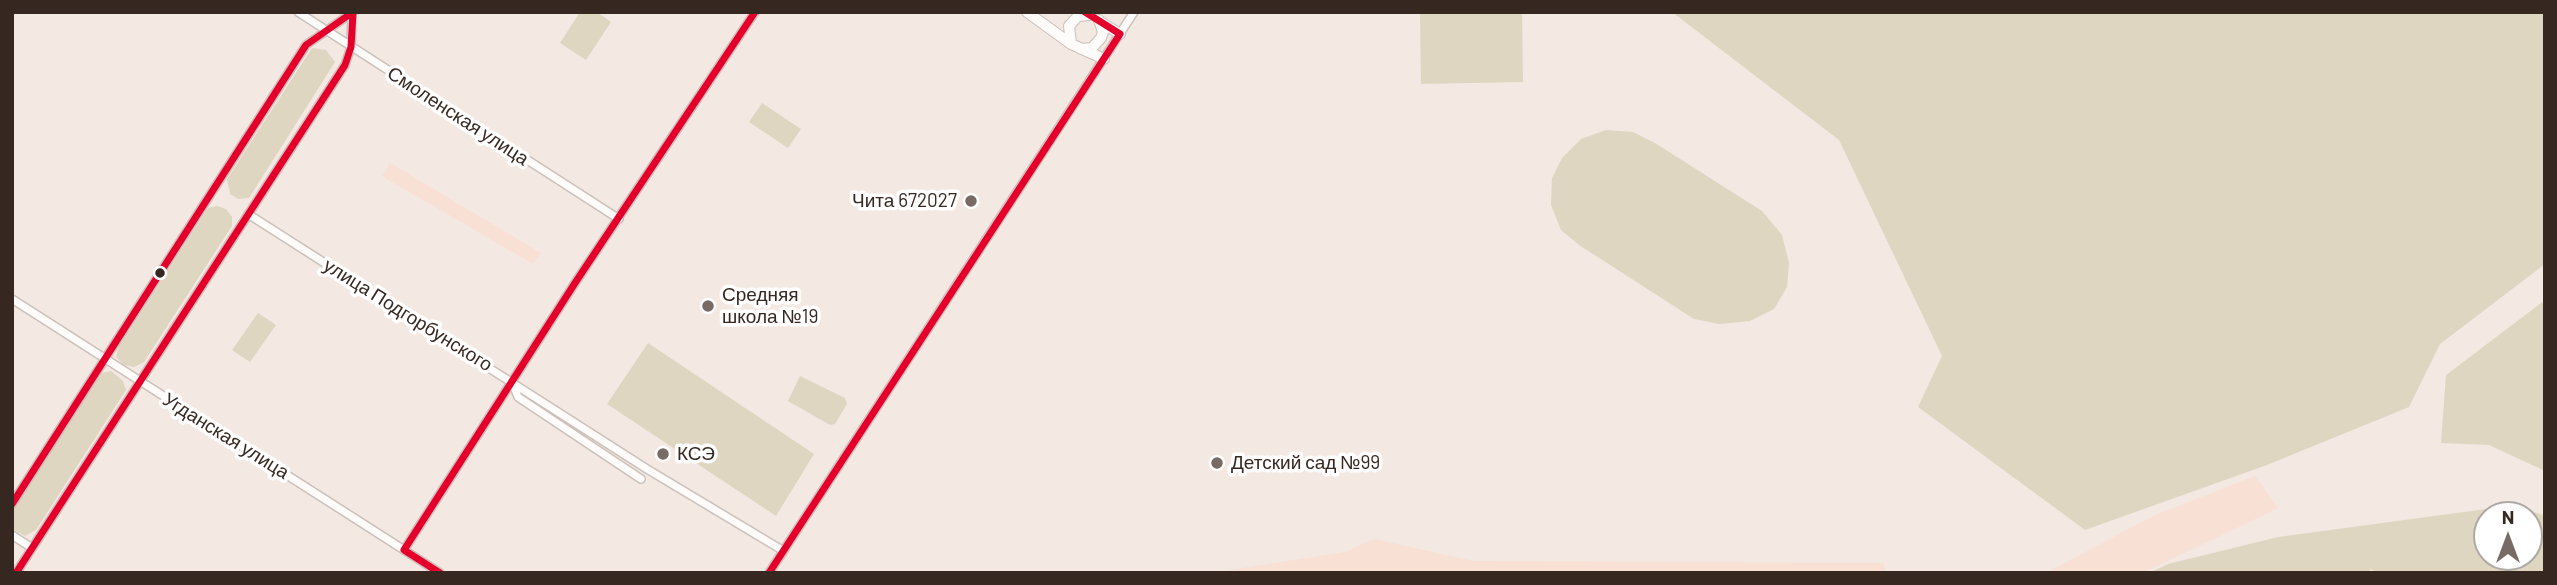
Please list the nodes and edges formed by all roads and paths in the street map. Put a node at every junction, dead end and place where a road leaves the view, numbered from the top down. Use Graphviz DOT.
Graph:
graph roads {
  1 [pos="298,12"];
  2 [pos="755,12"];
  3 [pos="1027,12"];
  4 [pos="1135,12"];
  5 [pos="352,13"];
  6 [pos="1091,16"];
  7 [pos="326,31"];
  8 [pos="1120,34"];
  9 [pos="351,47"];
  10 [pos="1076,47"];
  11 [pos="1104,60"];
  12 [pos="248,214"];
  13 [pos="619,219"];
  14 [pos="12,299"];
  15 [pos="107,359"];
  16 [pos="139,381"];
  17 [pos="512,381"];
  18 [pos="641,479"];
  19 [pos="12,504"];
  20 [pos="12,535"];
  21 [pos="32,548"];
  22 [pos="404,550"];
  23 [pos="782,550"];
  24 [pos="16,573"];
  25 [pos="440,573"];
  26 [pos="769,573"];
  1 -- 7 [label="street, Смоленская улица"];
  2 -- 13 [label="street"];
  3 -- 10 [label="street"];
  4 -- 8 [label="street"];
  5 -- 7 [label="street"];
  5 -- 9 [label="street"];
  6 -- 8 [label="street"];
  6 -- 10 [label="street"];
  6 -- 10 [label="street"];
  7 -- 9 [label="street, Смоленская улица"];
  7 -- 15 [label="street"];
  8 -- 11 [label="street"];
  9 -- 12 [label="street"];
  9 -- 13 [label="street, Смоленская улица"];
  10 -- 11 [label="street"];
  11 -- 23 [label="street"];
  12 -- 16 [label="street"];
  12 -- 17 [label="street, улица Подгорбунского"];
  13 -- 17 [label="street"];
  14 -- 15 [label="street, Угданская улица"];
  15 -- 16 [label="street, Угданская улица"];
  15 -- 19 [label="street"];
  16 -- 21 [label="street"];
  16 -- 22 [label="street, Угданская улица"];
  17 -- 18 [label="street"];
  17 -- 22 [label="street"];
  17 -- 23 [label="street, улица Подгорбунского"];
  20 -- 21 [label="street"];
  21 -- 24 [label="street"];
  22 -- 25 [label="street, Угданская улица"];
  23 -- 26 [label="street"];
}
